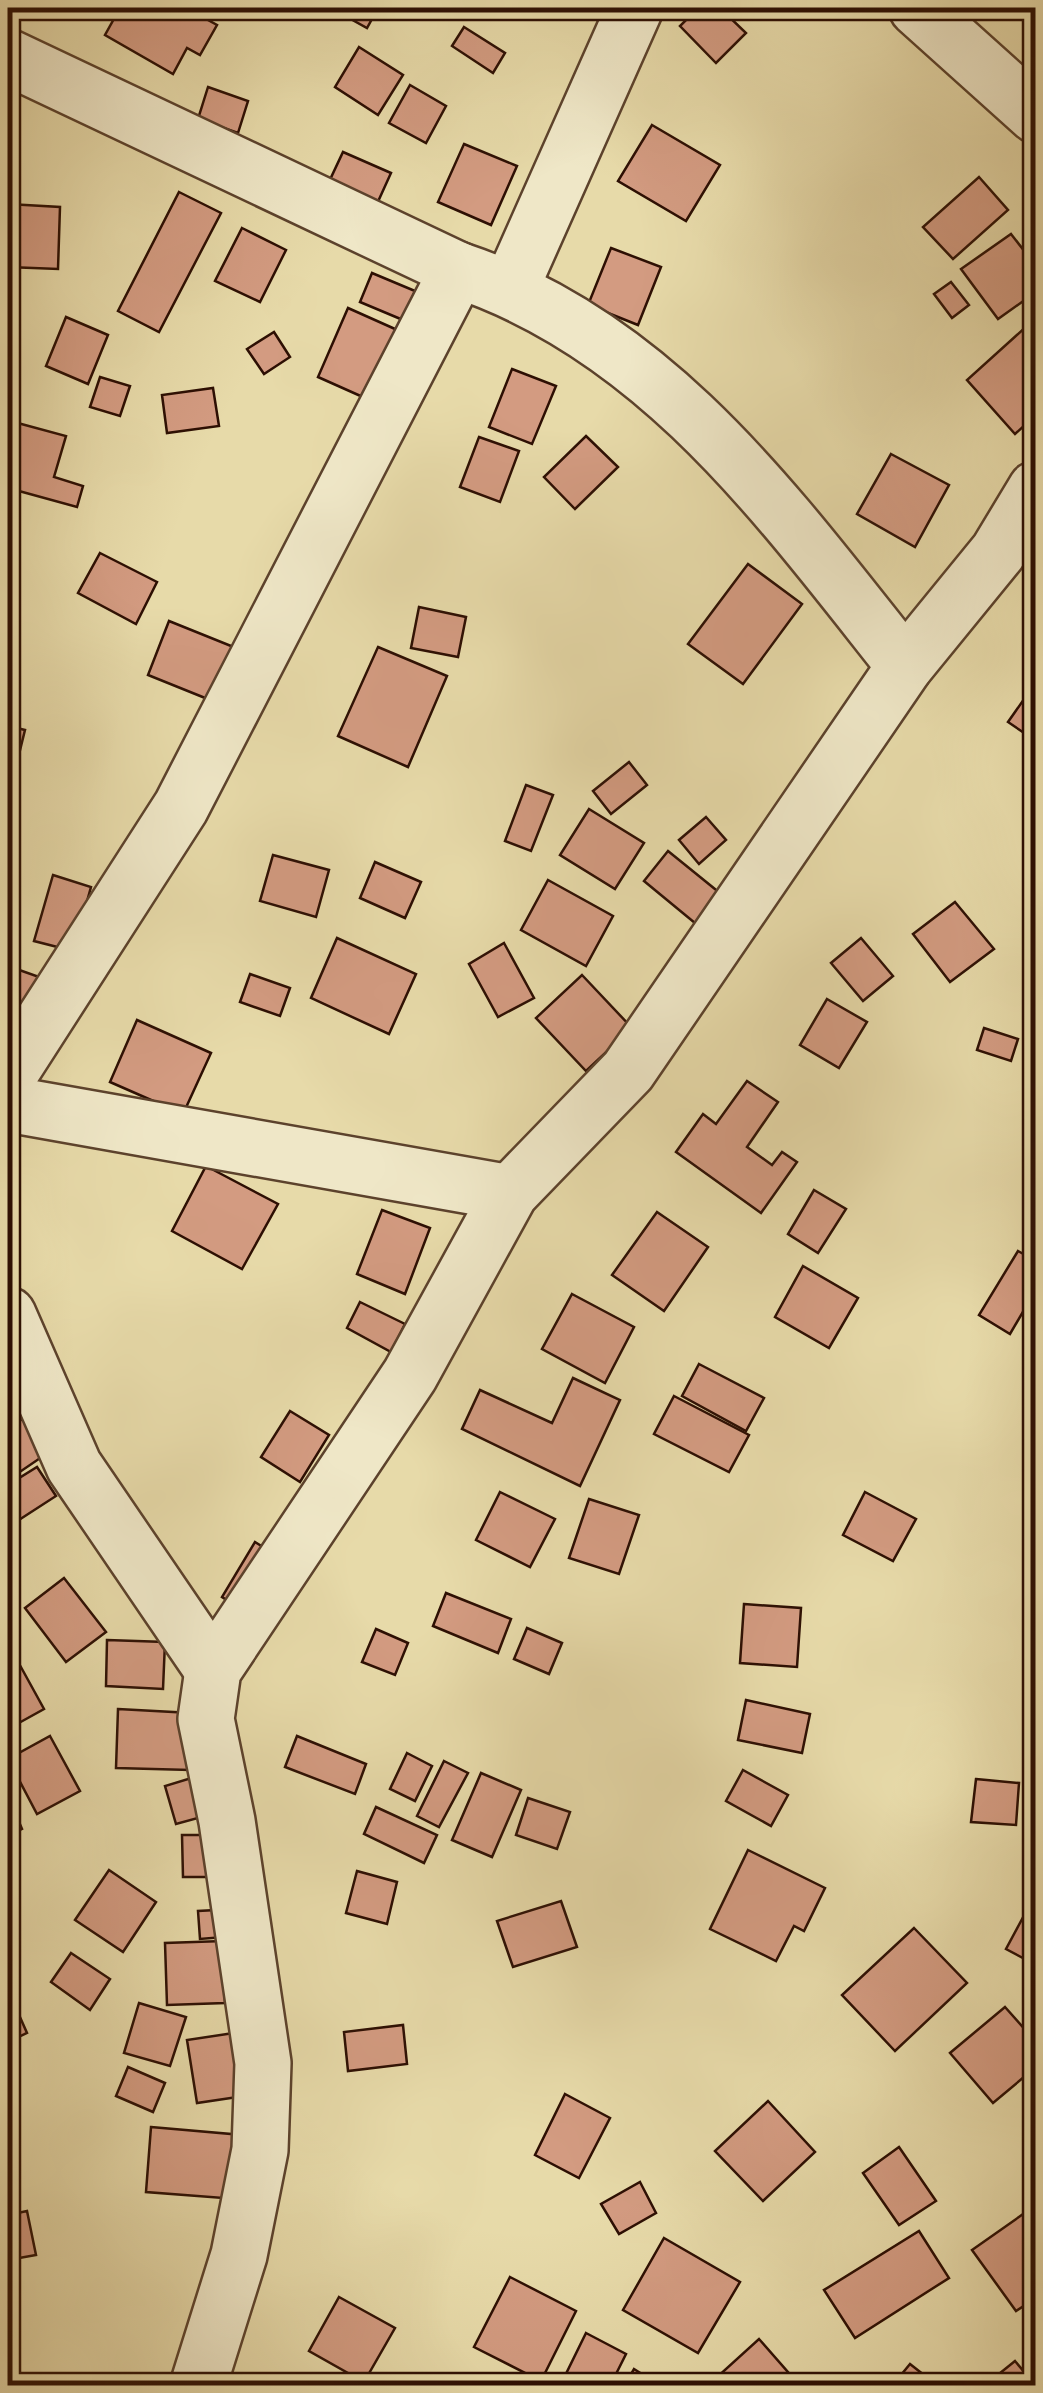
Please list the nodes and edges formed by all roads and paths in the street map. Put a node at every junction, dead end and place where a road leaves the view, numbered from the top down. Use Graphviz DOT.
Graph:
graph roads {
  1 [pos="635,8"];
  2 [pos="917,8"];
  3 [pos="8,56"];
  4 [pos="1036,115"];
  5 [pos="458,270"];
  6 [pos="510,287"];
  7 [pos="1036,489"];
  8 [pos="904,666"];
  9 [pos="8,1076"];
  10 [pos="8,1104"];
  11 [pos="510,1193"];
  12 [pos="8,1315"];
  13 [pos="213,1670"];
  14 [pos="198,2386"];
  1 -- 6 [label="street"];
  2 -- 4 [label="street"];
  3 -- 5 [label="street"];
  5 -- 6 [label="street"];
  5 -- 9 [label="street"];
  6 -- 8 [label="street"];
  7 -- 8 [label="street"];
  8 -- 11 [label="street"];
  10 -- 11 [label="street"];
  11 -- 13 [label="street"];
  12 -- 13 [label="street"];
  13 -- 14 [label="street"];
}
